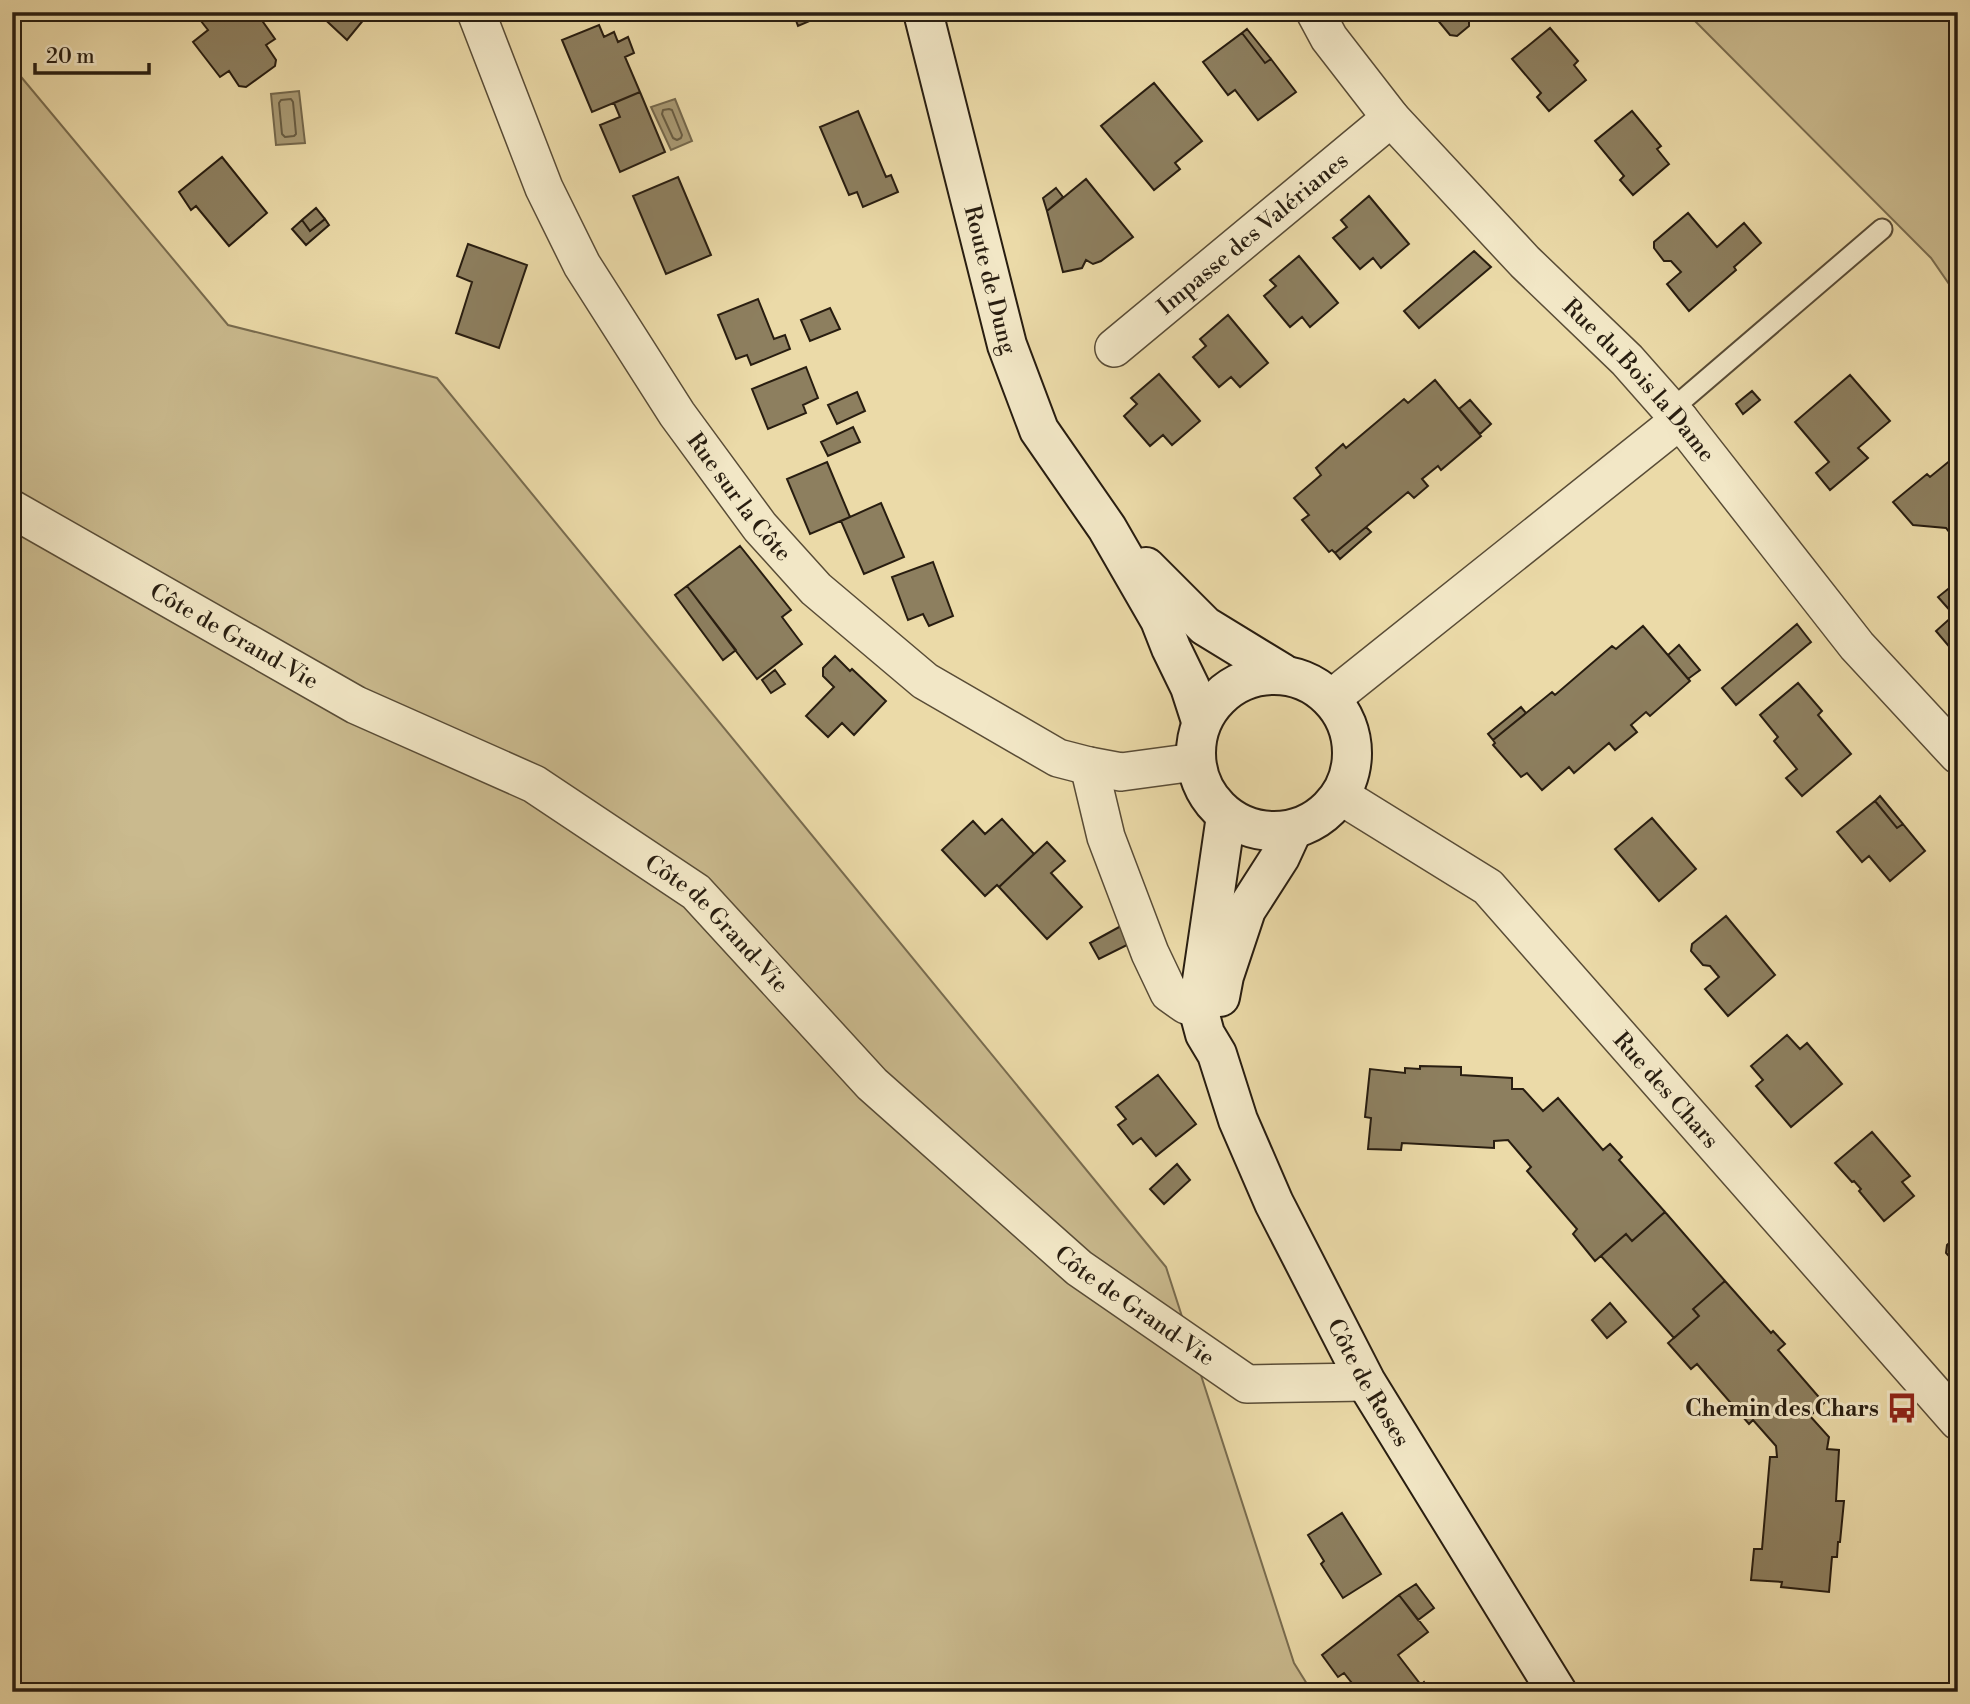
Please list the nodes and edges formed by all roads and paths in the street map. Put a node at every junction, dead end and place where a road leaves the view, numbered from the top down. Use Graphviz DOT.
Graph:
graph roads {
  1 [pos="476,12"];
  2 [pos="923,12"];
  3 [pos="1315,12"];
  4 [pos="1391,118"];
  5 [pos="1882,229"];
  6 [pos="1114,348"];
  7 [pos="1675,415"];
  8 [pos="12,509"];
  9 [pos="1107,528"];
  10 [pos="1282,673"];
  11 [pos="1332,698"];
  12 [pos="1201,721"];
  13 [pos="1958,755"];
  14 [pos="1195,762"];
  15 [pos="1089,766"];
  16 [pos="1341,796"];
  17 [pos="1226,816"];
  18 [pos="1292,831"];
  19 [pos="1198,1007"];
  20 [pos="1217,1054"];
  21 [pos="1366,1382"];
  22 [pos="1956,1415"];
  23 [pos="1557,1692"];
  1 -- 15 [label="street, Rue sur la Côte"];
  2 -- 9 [label="street, Route de Dung"];
  3 -- 4 [label="street, Rue du Bois la Dame"];
  4 -- 6 [label="street, Impasse des Valérianes"];
  4 -- 7 [label="street, Rue du Bois la Dame"];
  5 -- 7 [label="lane"];
  7 -- 11 [label="street"];
  7 -- 13 [label="street, Rue du Bois la Dame"];
  8 -- 21 [label="street, Côte de Grand-Vie"];
  9 -- 10 [label="street, Route de Dung"];
  9 -- 12 [label="street, Route de Dung"];
  10 -- 11 [label="street"];
  10 -- 12 [label="street"];
  11 -- 16 [label="street"];
  12 -- 14 [label="street"];
  14 -- 15 [label="street, Rue sur la Côte"];
  14 -- 17 [label="street"];
  15 -- 19 [label="street"];
  16 -- 18 [label="street"];
  16 -- 22 [label="street, Rue des Chars"];
  17 -- 18 [label="street"];
  17 -- 19 [label="street, Côte de Roses"];
  18 -- 20 [label="street, Côte de Roses"];
  19 -- 20 [label="street, Côte de Roses"];
  20 -- 21 [label="street, Côte de Roses"];
  21 -- 23 [label="street, Côte de Roses"];
}
